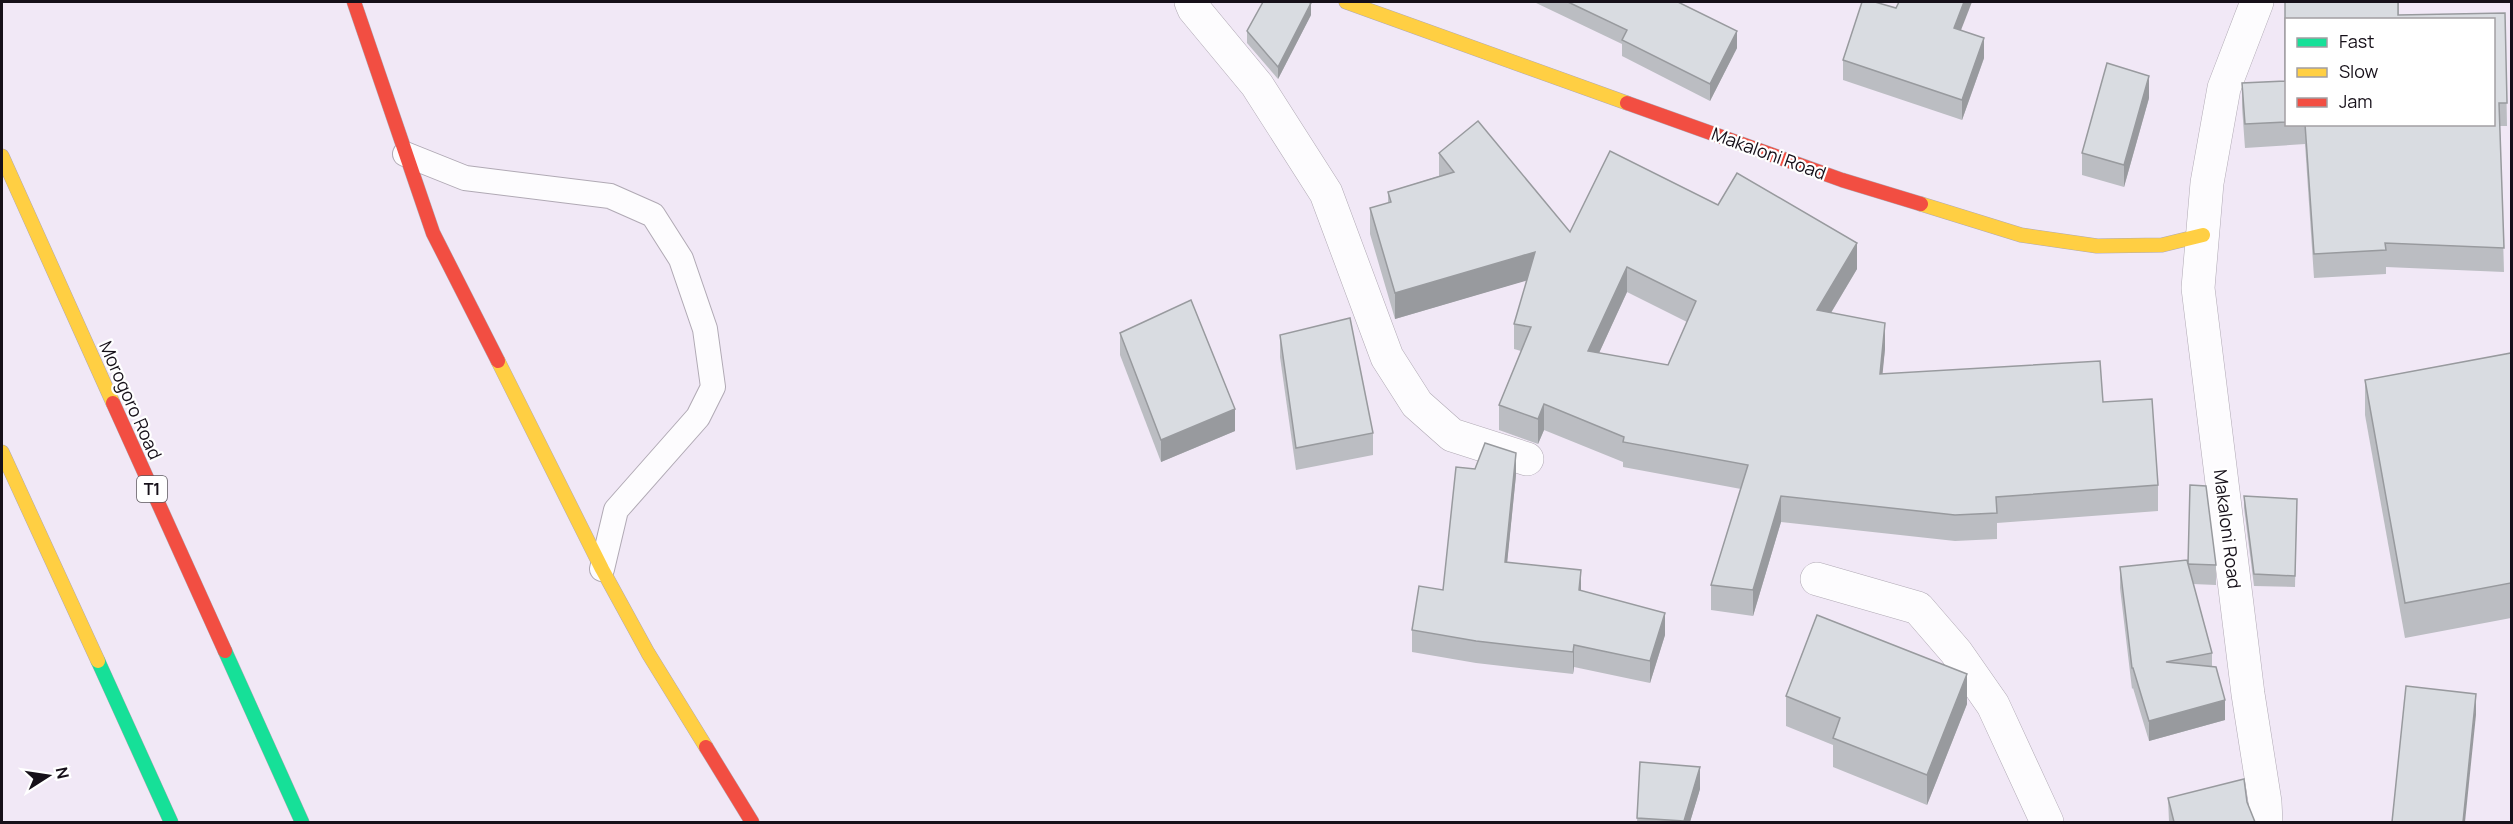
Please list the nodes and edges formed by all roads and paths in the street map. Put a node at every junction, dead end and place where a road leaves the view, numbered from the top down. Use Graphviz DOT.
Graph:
graph roads {
  1 [pos="354,2"];
  2 [pos="1191,2"];
  3 [pos="1346,2"];
  4 [pos="2257,2"];
  5 [pos="405,153"];
  6 [pos="2,156"];
  7 [pos="2203,235"];
  8 [pos="2,452"];
  9 [pos="1527,459"];
  10 [pos="602,569"];
  11 [pos="1817,579"];
  12 [pos="171,822"];
  13 [pos="302,822"];
  14 [pos="752,822"];
  15 [pos="2047,822"];
  16 [pos="2266,822"];
  1 -- 5 [label="main road"];
  2 -- 9 [label="street"];
  3 -- 7 [label="main road, Makaloni Road"];
  4 -- 7 [label="street, Makaloni Road"];
  5 -- 10 [label="main road"];
  5 -- 10 [label="lane"];
  6 -- 13 [label="main road, Morogoro Road / T1"];
  7 -- 16 [label="street, Makaloni Road"];
  8 -- 12 [label="main road"];
  10 -- 14 [label="main road"];
  11 -- 15 [label="street"];
}
